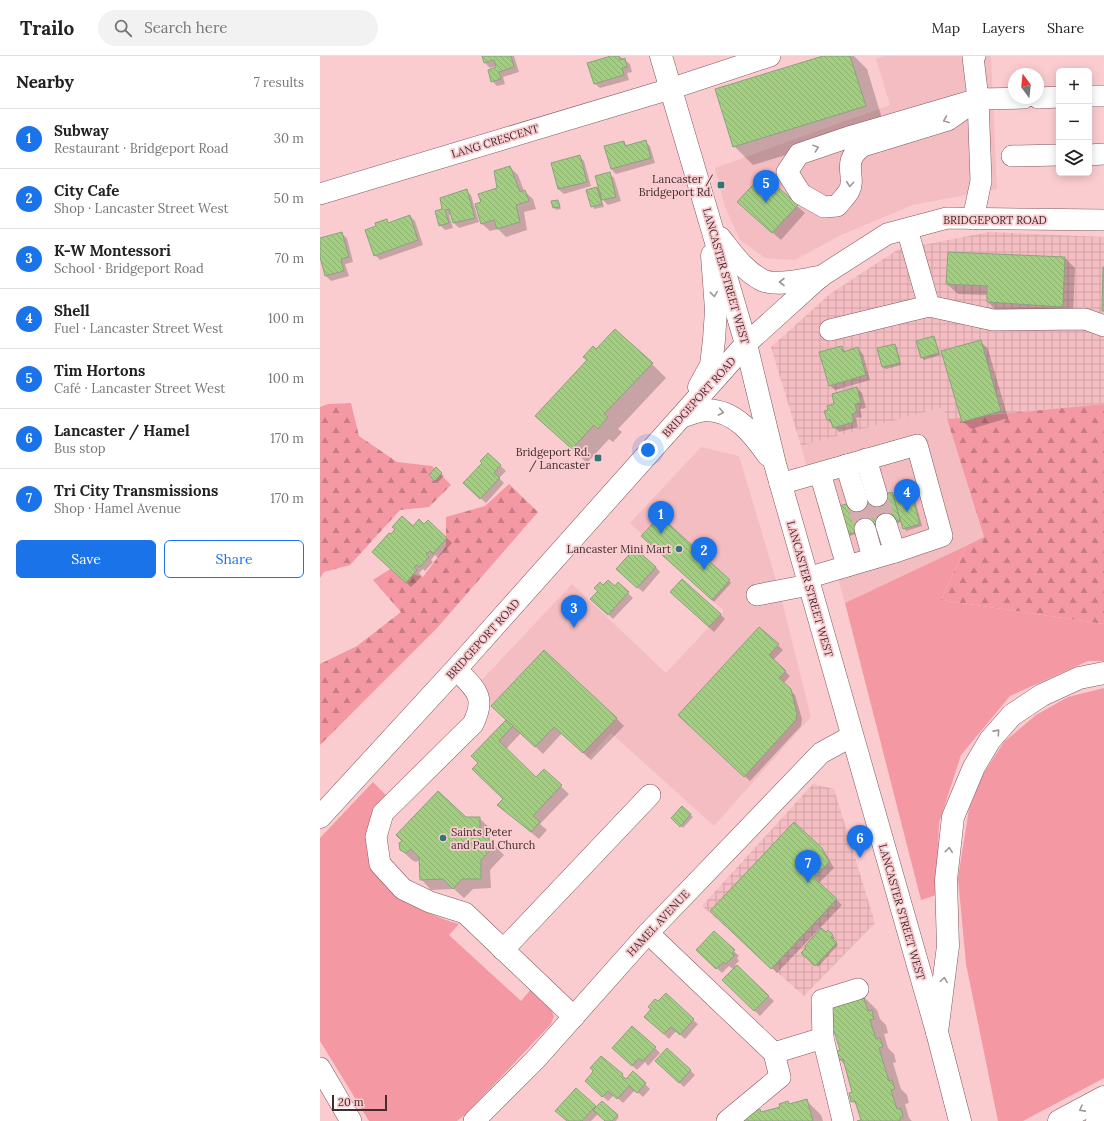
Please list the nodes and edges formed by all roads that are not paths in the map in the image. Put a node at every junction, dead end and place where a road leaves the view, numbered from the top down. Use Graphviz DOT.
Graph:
graph roads {
  1 [pos="661,56"];
  2 [pos="770,56"];
  3 [pos="975,56"];
  4 [pos="670,89"];
  5 [pos="1092,96"];
  6 [pos="1104,96"];
  7 [pos="1056,97"];
  8 [pos="1008,98"];
  9 [pos="1044,98"];
  10 [pos="978,99"];
  11 [pos="1104,154"];
  12 [pos="1056,155"];
  13 [pos="1092,155"];
  14 [pos="1012,156"];
  15 [pos="320,194"];
  16 [pos="973,219"];
  17 [pos="1104,220"];
  18 [pos="712,227"];
  19 [pos="907,229"];
  20 [pos="820,277"];
  21 [pos="929,306"];
  22 [pos="1104,326"];
  23 [pos="830,330"];
  24 [pos="746,344"];
  25 [pos="682,416"];
  26 [pos="856,462"];
  27 [pos="820,473"];
  28 [pos="778,474"];
  29 [pos="877,496"];
  30 [pos="857,501"];
  31 [pos="886,524"];
  32 [pos="865,529"];
  33 [pos="895,552"];
  34 [pos="873,558"];
  35 [pos="847,566"];
  36 [pos="808,581"];
  37 [pos="757,595"];
  38 [pos="456,669"];
  39 [pos="1104,673"];
  40 [pos="852,736"];
  41 [pos="650,795"];
  42 [pos="320,817"];
  43 [pos="648,934"];
  44 [pos="503,950"];
  45 [pos="858,989"];
  46 [pos="574,1017"];
  47 [pos="937,1032"];
  48 [pos="823,1038"];
  49 [pos="774,1053"];
  50 [pos="320,1068"];
  51 [pos="1104,1096"];
  52 [pos="1104,1117"];
  53 [pos="351,1121"];
  54 [pos="474,1121"];
  55 [pos="727,1121"];
  56 [pos="843,1121"];
  57 [pos="960,1121"];
  58 [pos="1059,1121"];
  59 [pos="1097,1121"];
  1 -- 4 [label="main road, LANCASTER STREET WEST"];
  2 -- 4 [label="street, LANG CRESCENT"];
  3 -- 10 [label="street"];
  4 -- 15 [label="street, LANG CRESCENT"];
  4 -- 18 [label="main road, LANCASTER STREET WEST"];
  5 -- 6 [label="street"];
  7 -- 9 [label="street"];
  8 -- 10 [label="street"];
  10 -- 10 [label="street, one-way"];
  10 -- 16 [label="street"];
  11 -- 13 [label="street"];
  12 -- 14 [label="street"];
  16 -- 17 [label="street, BRIDGEPORT ROAD"];
  16 -- 19 [label="street, BRIDGEPORT ROAD"];
  20 -- 18 [label="main road, one-way"];
  18 -- 24 [label="main road, LANCASTER STREET WEST"];
  18 -- 25 [label="main road, one-way"];
  19 -- 20 [label="street, BRIDGEPORT ROAD"];
  19 -- 21 [label="street"];
  20 -- 24 [label="street, BRIDGEPORT ROAD"];
  21 -- 22 [label="street"];
  21 -- 23 [label="street"];
  24 -- 25 [label="main road, BRIDGEPORT ROAD"];
  24 -- 28 [label="main road, LANCASTER STREET WEST"];
  25 -- 28 [label="main road, one-way"];
  25 -- 38 [label="main road, BRIDGEPORT ROAD"];
  26 -- 27 [label="street"];
  26 -- 29 [label="street"];
  26 -- 30 [label="street"];
  26 -- 33 [label="street"];
  27 -- 28 [label="street"];
  27 -- 35 [label="street"];
  28 -- 36 [label="main road, LANCASTER STREET WEST"];
  31 -- 33 [label="street"];
  32 -- 34 [label="street"];
  33 -- 34 [label="street"];
  34 -- 35 [label="street"];
  35 -- 36 [label="street"];
  36 -- 37 [label="street"];
  36 -- 40 [label="main road, LANCASTER STREET WEST"];
  38 -- 42 [label="main road, BRIDGEPORT ROAD"];
  38 -- 44 [label="street"];
  47 -- 39 [label="main road, one-way"];
  40 -- 43 [label="street, HAMEL AVENUE"];
  40 -- 47 [label="main road, LANCASTER STREET WEST"];
  41 -- 44 [label="street"];
  43 -- 46 [label="street, HAMEL AVENUE"];
  43 -- 49 [label="street"];
  44 -- 46 [label="street"];
  45 -- 48 [label="street"];
  46 -- 54 [label="street, HAMEL AVENUE"];
  47 -- 57 [label="main road, LANCASTER STREET WEST"];
  48 -- 49 [label="street"];
  48 -- 56 [label="street"];
  49 -- 55 [label="street"];
  50 -- 53 [label="street"];
  51 -- 58 [label="main road, one-way"];
  52 -- 59 [label="main road"];
}
